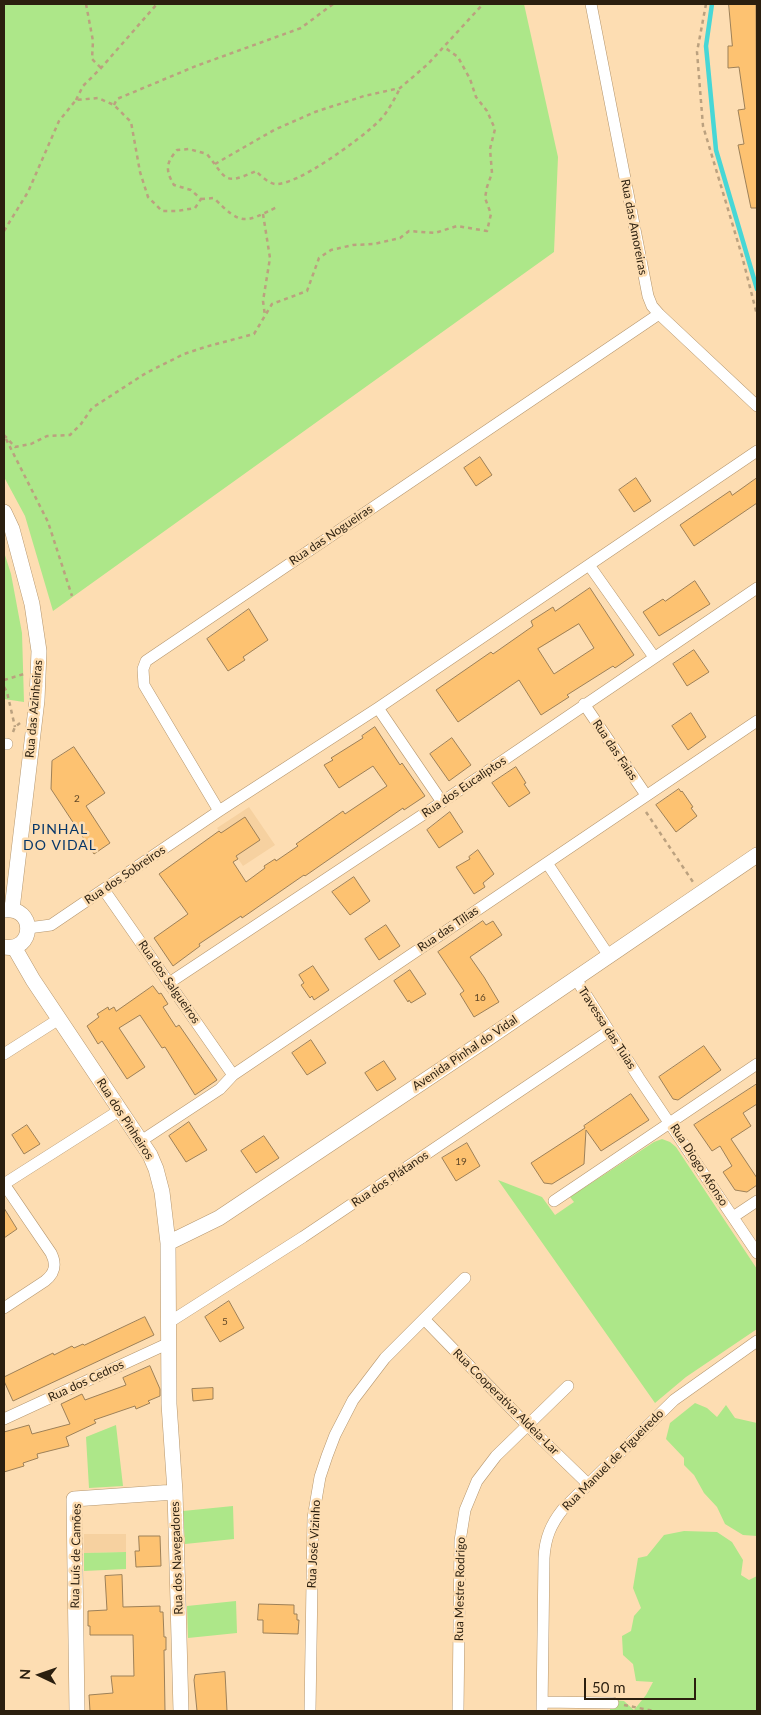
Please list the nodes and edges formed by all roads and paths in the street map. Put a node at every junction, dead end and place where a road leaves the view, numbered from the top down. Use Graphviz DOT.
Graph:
graph roads {
  1 [pos="86,4"];
  2 [pos="157,4"];
  3 [pos="333,4"];
  4 [pos="483,4"];
  5 [pos="591,4"];
  6 [pos="706,4"];
  7 [pos="444,47"];
  8 [pos="101,68"];
  9 [pos="400,88"];
  10 [pos="76,100"];
  11 [pos="114,104"];
  12 [pos="215,164"];
  13 [pos="201,199"];
  14 [pos="277,207"];
  15 [pos="263,214"];
  16 [pos="4,232"];
  17 [pos="659,314"];
  18 [pos="757,315"];
  19 [pos="265,318"];
  20 [pos="757,406"];
  21 [pos="757,451"];
  22 [pos="4,512"];
  23 [pos="589,565"];
  24 [pos="757,588"];
  25 [pos="72,596"];
  26 [pos="654,657"];
  27 [pos="38,672"];
  28 [pos="4,680"];
  29 [pos="4,687"];
  30 [pos="584,704"];
  31 [pos="378,708"];
  32 [pos="757,720"];
  33 [pos="15,727"];
  34 [pos="642,798"];
  35 [pos="442,802"];
  36 [pos="219,811"];
  37 [pos="757,855"];
  38 [pos="546,863"];
  39 [pos="104,890"];
  40 [pos="701,893"];
  41 [pos="8,909"];
  42 [pos="28,928"];
  43 [pos="9,947"];
  44 [pos="609,956"];
  45 [pos="576,979"];
  46 [pos="170,983"];
  47 [pos="59,1019"];
  48 [pos="609,1031"];
  49 [pos="4,1054"];
  50 [pos="757,1064"];
  51 [pos="233,1075"];
  52 [pos="639,1078"];
  53 [pos="120,1110"];
  54 [pos="670,1122"];
  55 [pos="141,1141"];
  56 [pos="4,1184"];
  57 [pos="554,1200"];
  58 [pos="757,1201"];
  59 [pos="733,1217"];
  60 [pos="168,1243"];
  61 [pos="757,1253"];
  62 [pos="464,1278"];
  63 [pos="4,1308"];
  64 [pos="424,1319"];
  65 [pos="168,1323"];
  66 [pos="757,1341"];
  67 [pos="169,1343"];
  68 [pos="568,1386"];
  69 [pos="170,1404"];
  70 [pos="4,1419"];
  71 [pos="527,1425"];
  72 [pos="588,1484"];
  73 [pos="175,1492"];
  74 [pos="613,1703"];
  75 [pos="542,1707"];
  76 [pos="77,1711"];
  77 [pos="181,1711"];
  78 [pos="310,1711"];
  79 [pos="458,1711"];
  80 [pos="654,1711"];
  1 -- 8 [label="path"];
  2 -- 8 [label="path"];
  3 -- 11 [label="path"];
  4 -- 7 [label="path"];
  5 -- 17 [label="street, Rua das Amoreiras"];
  6 -- 18 [label="path"];
  7 -- 9 [label="path"];
  7 -- 19 [label="path"];
  8 -- 10 [label="path"];
  9 -- 12 [label="path"];
  9 -- 12 [label="path"];
  10 -- 11 [label="path"];
  10 -- 16 [label="path"];
  11 -- 13 [label="path"];
  12 -- 13 [label="path"];
  13 -- 15 [label="path"];
  14 -- 15 [label="path"];
  15 -- 19 [label="path"];
  17 -- 20 [label="street, Rua das Amoreiras"];
  17 -- 36 [label="street, Rua das Nogueiras"];
  19 -- 25 [label="path"];
  21 -- 23 [label="street, Rua dos Sobreiros"];
  22 -- 27 [label="street, Rua das Azinheiras"];
  23 -- 26 [label="street"];
  23 -- 31 [label="street, Rua dos Sobreiros"];
  24 -- 26 [label="street, Rua dos Eucaliptos"];
  26 -- 30 [label="street, Rua dos Eucaliptos"];
  27 -- 28 [label="path"];
  27 -- 41 [label="street, Rua das Azinheiras"];
  29 -- 33 [label="path"];
  30 -- 34 [label="street, Rua das Faias"];
  30 -- 35 [label="street, Rua dos Eucaliptos"];
  31 -- 35 [label="street"];
  31 -- 36 [label="street, Rua dos Sobreiros"];
  32 -- 34 [label="street, Rua das Tílias"];
  34 -- 38 [label="street, Rua das Tílias"];
  34 -- 40 [label="path"];
  35 -- 46 [label="street, Rua dos Eucaliptos"];
  36 -- 39 [label="street, Rua dos Sobreiros"];
  37 -- 40 [label="street, Avenida Pinhal do Vidal"];
  38 -- 44 [label="street"];
  38 -- 51 [label="street, Rua das Tílias"];
  39 -- 42 [label="street, Rua dos Sobreiros"];
  39 -- 46 [label="street, Rua dos Salgueiros"];
  40 -- 44 [label="street, Avenida Pinhal do Vidal"];
  41 -- 42 [label="street"];
  42 -- 43 [label="street"];
  43 -- 47 [label="street, Rua dos Pinheiros"];
  44 -- 45 [label="street, Avenida Pinhal do Vidal"];
  45 -- 48 [label="street, Travessa das Tuias"];
  45 -- 60 [label="street, Avenida Pinhal do Vidal"];
  46 -- 51 [label="street, Rua dos Salgueiros"];
  47 -- 49 [label="street"];
  47 -- 53 [label="street, Rua dos Pinheiros"];
  48 -- 52 [label="street, Travessa das Tuias"];
  48 -- 65 [label="street, Rua dos Plátanos"];
  50 -- 54 [label="street"];
  51 -- 55 [label="street, Rua das Tílias"];
  52 -- 54 [label="street, Rua Diogo Afonso"];
  53 -- 55 [label="street, Rua dos Pinheiros"];
  53 -- 56 [label="street"];
  54 -- 57 [label="street"];
  54 -- 59 [label="street, Rua Diogo Afonso"];
  55 -- 60 [label="street, Rua dos Pinheiros"];
  56 -- 63 [label="street"];
  58 -- 59 [label="street"];
  59 -- 61 [label="street, Rua Diogo Afonso"];
  60 -- 65 [label="street, Rua dos Pinheiros"];
  62 -- 64 [label="street, Rua José Vizinho"];
  64 -- 71 [label="street, Rua Cooperativa Aldeia-Lar"];
  64 -- 78 [label="street, Rua José Vizinho"];
  65 -- 67 [label="street, Rua dos Pinheiros"];
  66 -- 72 [label="street, Rua Manuel de Figueiredo"];
  67 -- 69 [label="street, Rua dos Pinheiros"];
  67 -- 70 [label="street, Rua dos Cedros"];
  68 -- 71 [label="street, Rua Mestre Rodrigo"];
  69 -- 73 [label="street, Rua dos Navegadores"];
  71 -- 72 [label="street, Rua Cooperativa Aldeia-Lar"];
  71 -- 79 [label="street, Rua Mestre Rodrigo"];
  72 -- 75 [label="street, Rua Manuel de Figueiredo"];
  73 -- 76 [label="street, Rua Luís de Camões"];
  73 -- 77 [label="street, Rua dos Navegadores"];
  74 -- 75 [label="street"];
  74 -- 80 [label="path"];
}
